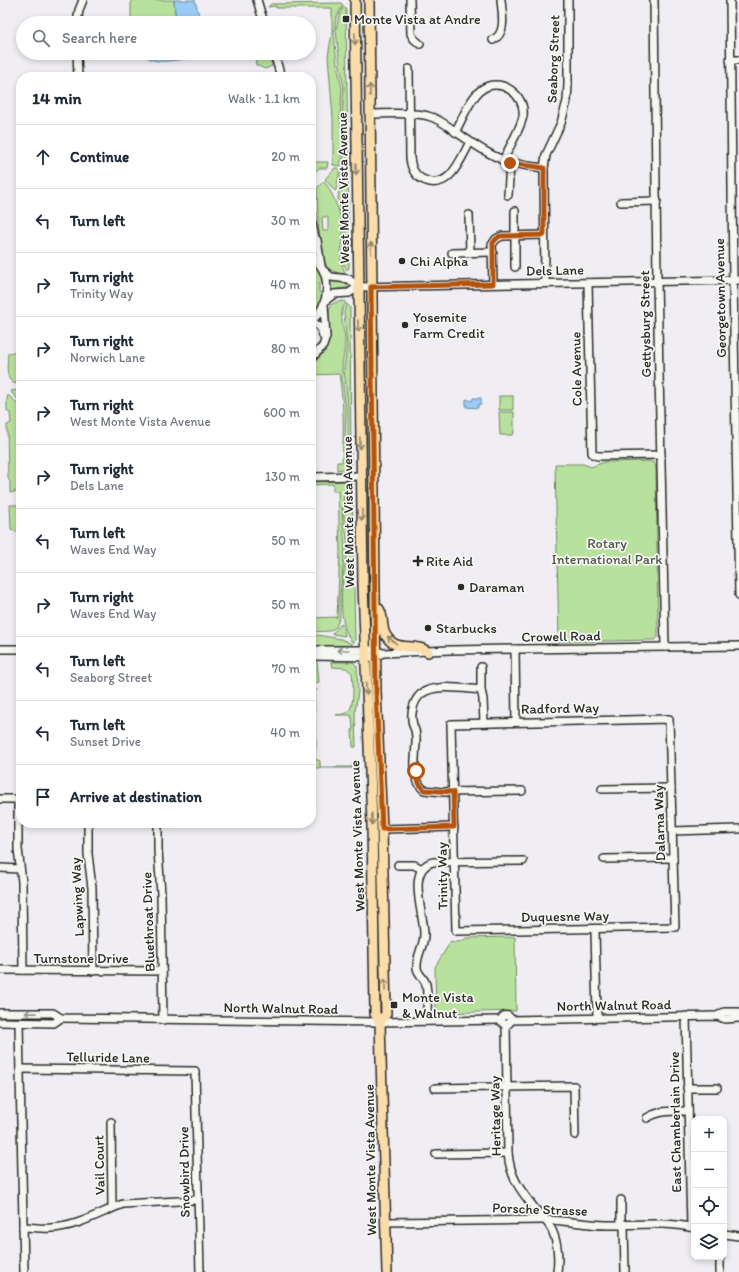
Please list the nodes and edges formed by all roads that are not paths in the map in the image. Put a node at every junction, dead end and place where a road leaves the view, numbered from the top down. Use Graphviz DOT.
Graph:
graph roads {
  1 [pos="83,0"];
  2 [pos="257,0"];
  3 [pos="355,0"];
  4 [pos="369,0"];
  5 [pos="410,0"];
  6 [pos="501,0"];
  7 [pos="568,0"];
  8 [pos="654,0"];
  9 [pos="730,0"];
  10 [pos="78,16"];
  11 [pos="262,16"];
  12 [pos="493,40"];
  13 [pos="420,44"];
  14 [pos="77,60"];
  15 [pos="276,60"];
  16 [pos="730,60"];
  17 [pos="739,60"];
  18 [pos="409,70"];
  19 [pos="78,72"];
  20 [pos="280,72"];
  21 [pos="370,114"];
  22 [pos="409,114"];
  23 [pos="731,131"];
  24 [pos="739,131"];
  25 [pos="455,132"];
  26 [pos="470,142"];
  27 [pos="506,162"];
  28 [pos="544,168"];
  29 [pos="508,195"];
  30 [pos="656,201"];
  31 [pos="621,202"];
  32 [pos="735,204"];
  33 [pos="515,211"];
  34 [pos="469,215"];
  35 [pos="544,235"];
  36 [pos="515,236"];
  37 [pos="316,239"];
  38 [pos="492,252"];
  39 [pos="452,253"];
  40 [pos="470,253"];
  41 [pos="316,261"];
  42 [pos="515,267"];
  43 [pos="322,268"];
  44 [pos="736,280"];
  45 [pos="657,281"];
  46 [pos="545,283"];
  47 [pos="588,283"];
  48 [pos="493,284"];
  49 [pos="358,287"];
  50 [pos="371,287"];
  51 [pos="324,302"];
  52 [pos="316,316"];
  53 [pos="316,324"];
  54 [pos="324,340"];
  55 [pos="316,354"];
  56 [pos="737,425"];
  57 [pos="661,455"];
  58 [pos="361,476"];
  59 [pos="316,477"];
  60 [pos="739,595"];
  61 [pos="375,603"];
  62 [pos="739,646"];
  63 [pos="665,647"];
  64 [pos="0,649"];
  65 [pos="16,649"];
  66 [pos="515,649"];
  67 [pos="316,650"];
  68 [pos="428,652"];
  69 [pos="366,653"];
  70 [pos="378,654"];
  71 [pos="316,656"];
  72 [pos="480,667"];
  73 [pos="481,690"];
  74 [pos="669,719"];
  75 [pos="516,722"];
  76 [pos="484,723"];
  77 [pos="451,724"];
  78 [pos="671,788"];
  79 [pos="602,789"];
  80 [pos="522,791"];
  81 [pos="453,792"];
  82 [pos="0,799"];
  83 [pos="16,799"];
  84 [pos="454,827"];
  85 [pos="19,828"];
  86 [pos="88,828"];
  87 [pos="158,828"];
  88 [pos="382,829"];
  89 [pos="739,829"];
  90 [pos="672,831"];
  91 [pos="673,858"];
  92 [pos="604,859"];
  93 [pos="523,861"];
  94 [pos="455,862"];
  95 [pos="398,865"];
  96 [pos="0,868"];
  97 [pos="20,869"];
  98 [pos="422,869"];
  99 [pos="675,927"];
  100 [pos="595,929"];
  101 [pos="456,931"];
  102 [pos="0,970"];
  103 [pos="23,970"];
  104 [pos="93,971"];
  105 [pos="162,971"];
  106 [pos="739,1012"];
  107 [pos="0,1013"];
  108 [pos="686,1016"];
  109 [pos="717,1016"];
  110 [pos="61,1018"];
  111 [pos="597,1018"];
  112 [pos="739,1018"];
  113 [pos="163,1020"];
  114 [pos="427,1021"];
  115 [pos="506,1021"];
  116 [pos="0,1022"];
  117 [pos="380,1022"];
  118 [pos="19,1023"];
  119 [pos="20,1069"];
  120 [pos="195,1071"];
  121 [pos="507,1087"];
  122 [pos="435,1088"];
  123 [pos="687,1088"];
  124 [pos="716,1088"];
  125 [pos="688,1111"];
  126 [pos="647,1118"];
  127 [pos="111,1122"];
  128 [pos="575,1135"];
  129 [pos="508,1153"];
  130 [pos="436,1154"];
  131 [pos="691,1159"];
  132 [pos="691,1188"];
  133 [pos="197,1200"];
  134 [pos="621,1200"];
  135 [pos="112,1207"];
  136 [pos="545,1220"];
  137 [pos="386,1222"];
  138 [pos="622,1224"];
  139 [pos="692,1224"];
  140 [pos="23,1227"];
  141 [pos="691,1227"];
  142 [pos="727,1234"];
  143 [pos="739,1236"];
  144 [pos="720,1260"];
  145 [pos="24,1272"];
  146 [pos="200,1272"];
  147 [pos="387,1272"];
  148 [pos="557,1272"];
  149 [pos="625,1272"];
  150 [pos="720,1272"];
  1 -- 10 [label="street"];
  2 -- 11 [label="street"];
  3 -- 49 [label="main road, West Monte Vista Avenue, one-way"];
  21 -- 4 [label="main road, West Monte Vista Avenue, one-way"];
  5 -- 13 [label="street"];
  6 -- 12 [label="street"];
  7 -- 28 [label="street, Seaborg Street"];
  8 -- 30 [label="street, Gettysburg Street"];
  9 -- 16 [label="street, Georgetown Avenue"];
  14 -- 19 [label="street"];
  15 -- 20 [label="street"];
  16 -- 17 [label="street"];
  16 -- 23 [label="street, Georgetown Avenue"];
  18 -- 22 [label="street"];
  21 -- 22 [label="street"];
  50 -- 21 [label="main road, West Monte Vista Avenue, one-way"];
  22 -- 25 [label="street"];
  22 -- 26 [label="street"];
  23 -- 24 [label="street"];
  23 -- 32 [label="street, Georgetown Avenue"];
  25 -- 26 [label="street"];
  25 -- 27 [label="street"];
  26 -- 27 [label="street"];
  27 -- 28 [label="street"];
  27 -- 29 [label="street"];
  28 -- 35 [label="street, Seaborg Street"];
  30 -- 31 [label="street"];
  30 -- 45 [label="street, Gettysburg Street"];
  32 -- 44 [label="street, Georgetown Avenue"];
  33 -- 36 [label="street"];
  34 -- 40 [label="street"];
  35 -- 36 [label="street"];
  35 -- 46 [label="street, Seaborg Street"];
  36 -- 38 [label="street"];
  36 -- 42 [label="street"];
  37 -- 43 [label="street"];
  38 -- 40 [label="street"];
  38 -- 48 [label="street"];
  39 -- 40 [label="street"];
  41 -- 43 [label="street"];
  43 -- 49 [label="street"];
  43 -- 51 [label="street"];
  44 -- 45 [label="street, Dels Lane"];
  44 -- 56 [label="street, Georgetown Avenue"];
  45 -- 47 [label="street, Dels Lane"];
  45 -- 57 [label="street, Gettysburg Street"];
  46 -- 47 [label="street, Dels Lane"];
  46 -- 48 [label="street, Dels Lane"];
  47 -- 57 [label="street, Cole Avenue"];
  48 -- 50 [label="street, Dels Lane"];
  49 -- 50 [label="street, Dels Lane"];
  49 -- 51 [label="street"];
  49 -- 58 [label="main road, West Monte Vista Avenue, one-way"];
  50 -- 61 [label="main road, West Monte Vista Avenue"];
  51 -- 52 [label="street"];
  51 -- 54 [label="street"];
  53 -- 54 [label="street"];
  54 -- 55 [label="street"];
  56 -- 60 [label="street, Georgetown Avenue"];
  57 -- 63 [label="street, Gettysburg Street"];
  58 -- 59 [label="street"];
  58 -- 69 [label="main road, West Monte Vista Avenue, one-way"];
  68 -- 61 [label="main road, one-way"];
  61 -- 70 [label="main road, West Monte Vista Avenue"];
  62 -- 63 [label="street, Crowell Road"];
  63 -- 66 [label="street, Crowell Road"];
  64 -- 65 [label="street"];
  66 -- 68 [label="street, Crowell Road"];
  66 -- 75 [label="street"];
  69 -- 67 [label="street, Crowell Road, one-way"];
  68 -- 70 [label="street, Crowell Road"];
  69 -- 70 [label="street, Crowell Road"];
  69 -- 71 [label="street, Crowell Road"];
  69 -- 117 [label="main road, West Monte Vista Avenue, one-way"];
  70 -- 88 [label="main road, West Monte Vista Avenue"];
  72 -- 73 [label="street"];
  73 -- 76 [label="street"];
  73 -- 81 [label="street"];
  74 -- 75 [label="street, Radford Way"];
  74 -- 78 [label="street, Dalarna Way"];
  75 -- 76 [label="street, Radford Way"];
  76 -- 77 [label="street, Radford Way"];
  77 -- 81 [label="street, Trinity Way"];
  78 -- 79 [label="street"];
  78 -- 90 [label="street, Dalarna Way"];
  80 -- 81 [label="street"];
  81 -- 84 [label="street, Trinity Way"];
  82 -- 83 [label="street"];
  84 -- 88 [label="street"];
  84 -- 94 [label="street, Trinity Way"];
  85 -- 97 [label="street"];
  86 -- 104 [label="street, Lapwing Way"];
  87 -- 105 [label="street, Bluethroat Drive"];
  117 -- 88 [label="main road, West Monte Vista Avenue, one-way"];
  89 -- 90 [label="street"];
  90 -- 91 [label="street, Dalarna Way"];
  91 -- 92 [label="street"];
  91 -- 99 [label="street, Dalarna Way"];
  93 -- 94 [label="street"];
  94 -- 98 [label="street"];
  94 -- 101 [label="street, Trinity Way"];
  95 -- 98 [label="street"];
  96 -- 97 [label="street"];
  97 -- 103 [label="street"];
  98 -- 114 [label="street"];
  99 -- 100 [label="street, Duquesne Way"];
  100 -- 101 [label="street, Duquesne Way"];
  100 -- 111 [label="street"];
  102 -- 103 [label="street, Turnstone Drive"];
  103 -- 104 [label="street, Turnstone Drive"];
  104 -- 105 [label="street, Turnstone Drive"];
  105 -- 113 [label="street, Bluethroat Drive"];
  106 -- 109 [label="street, North Walnut Road"];
  110 -- 107 [label="street, North Walnut Road, one-way"];
  108 -- 109 [label="street, North Walnut Road"];
  108 -- 111 [label="street, North Walnut Road"];
  108 -- 123 [label="street, East Chamberlain Drive"];
  109 -- 112 [label="street, North Walnut Road"];
  110 -- 113 [label="street, North Walnut Road"];
  110 -- 118 [label="street, North Walnut Road"];
  111 -- 115 [label="street, North Walnut Road"];
  113 -- 117 [label="street, North Walnut Road"];
  114 -- 115 [label="street, North Walnut Road"];
  114 -- 117 [label="street, North Walnut Road"];
  115 -- 121 [label="street, Heritage Way"];
  116 -- 118 [label="street, North Walnut Road"];
  117 -- 137 [label="main road, West Monte Vista Avenue"];
  118 -- 119 [label="street"];
  119 -- 120 [label="street, Telluride Lane"];
  119 -- 140 [label="street"];
  120 -- 133 [label="street, Snowbird Drive"];
  121 -- 122 [label="street"];
  121 -- 128 [label="street"];
  121 -- 129 [label="street, Heritage Way"];
  123 -- 124 [label="street"];
  123 -- 125 [label="street, East Chamberlain Drive"];
  125 -- 126 [label="street"];
  125 -- 131 [label="street, East Chamberlain Drive"];
  127 -- 135 [label="street, Vail Court"];
  129 -- 130 [label="street"];
  129 -- 136 [label="street, Heritage Way"];
  132 -- 139 [label="street, East Chamberlain Drive"];
  133 -- 135 [label="street"];
  133 -- 146 [label="street, Snowbird Drive"];
  134 -- 138 [label="street"];
  135 -- 140 [label="street"];
  136 -- 137 [label="street, Porsche Strasse"];
  136 -- 138 [label="street, Porsche Strasse"];
  136 -- 148 [label="street, Heritage Way"];
  137 -- 147 [label="main road, West Monte Vista Avenue"];
  138 -- 141 [label="street, Porsche Strasse"];
  138 -- 149 [label="street"];
  140 -- 145 [label="street"];
  142 -- 143 [label="street"];
  144 -- 150 [label="street"];
}
